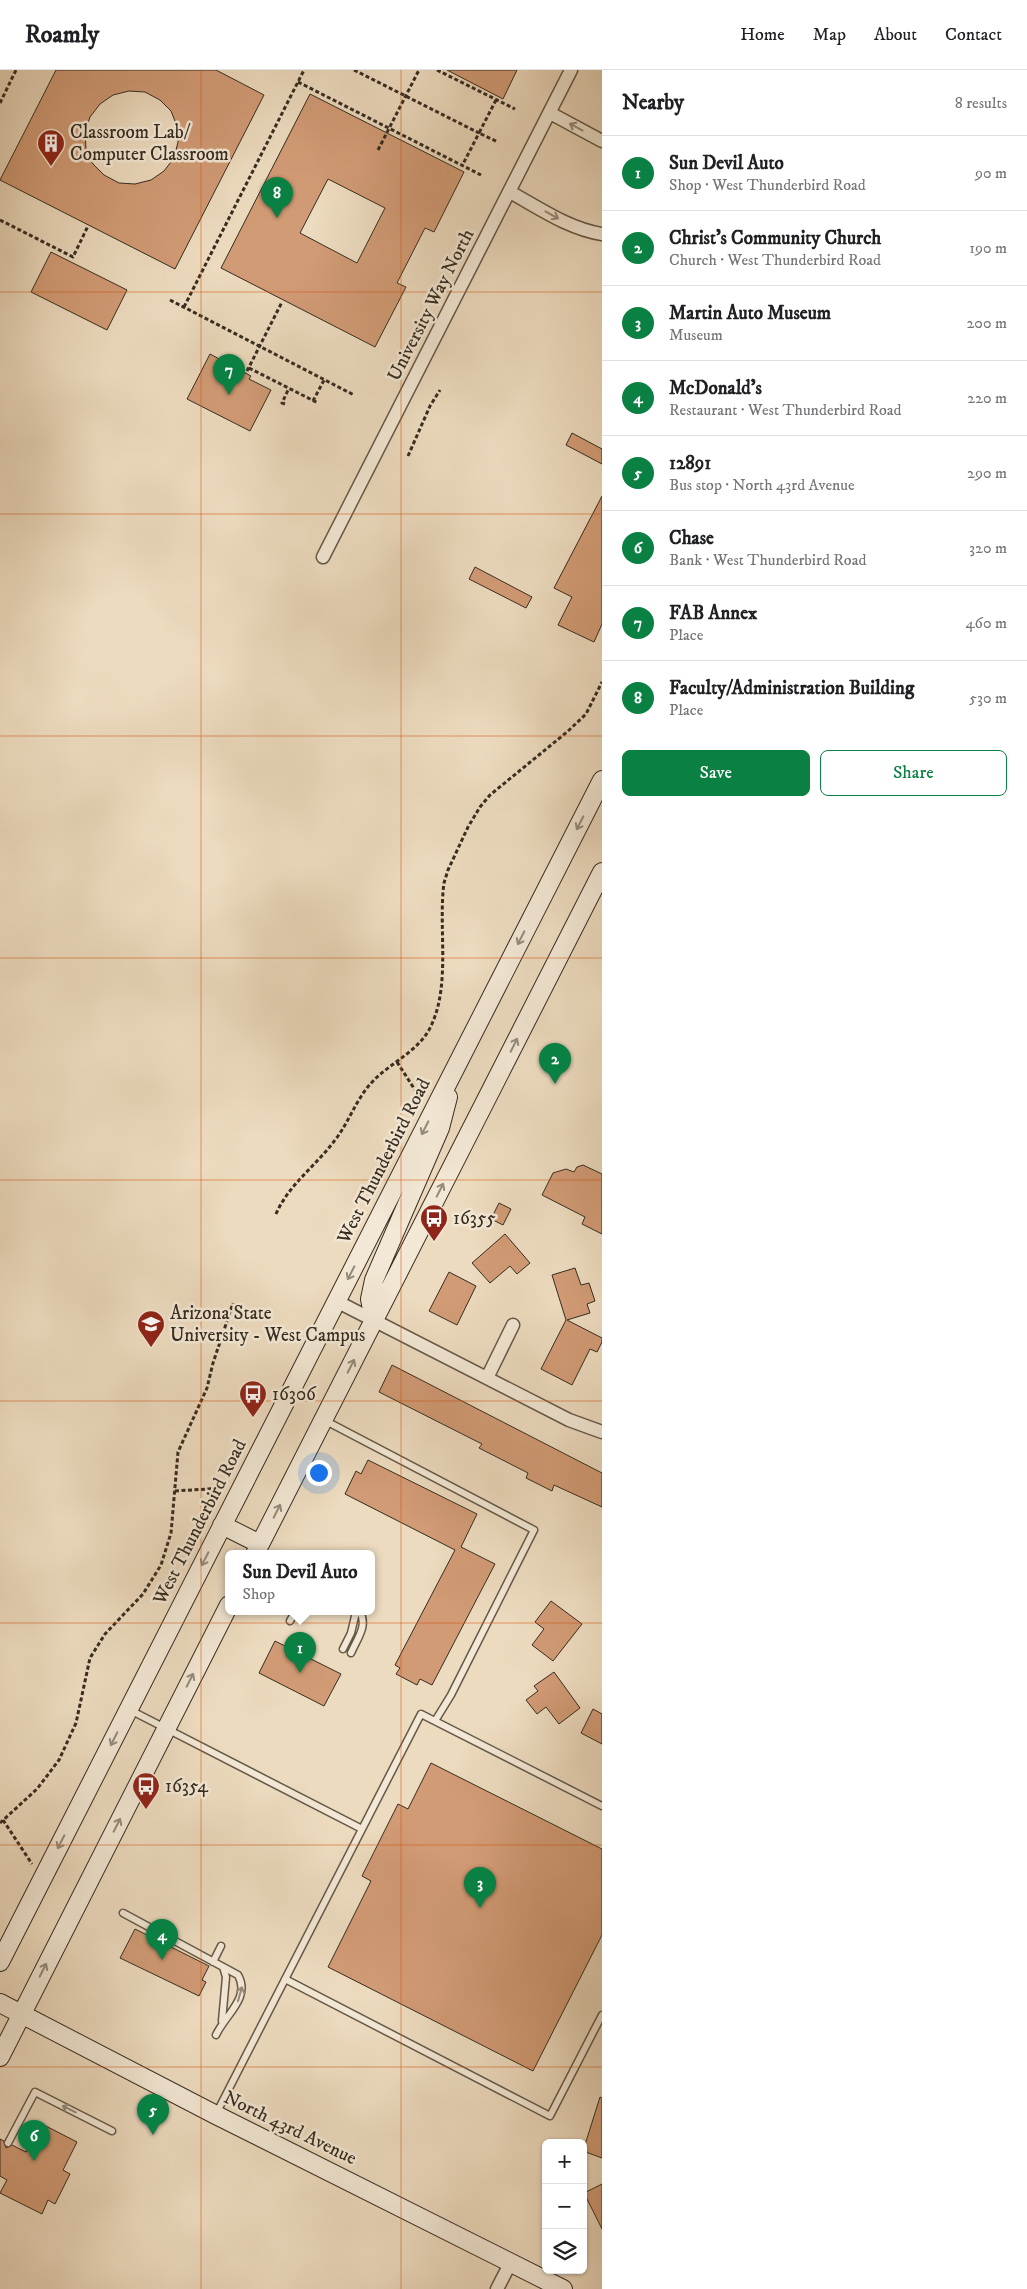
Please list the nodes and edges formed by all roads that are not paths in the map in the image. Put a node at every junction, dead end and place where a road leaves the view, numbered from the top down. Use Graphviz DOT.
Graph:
graph roads {
  1 [pos="571,70"];
  2 [pos="550,113"];
  3 [pos="602,141"];
  4 [pos="510,192"];
  5 [pos="602,234"];
  6 [pos="323,557"];
  7 [pos="602,780"];
  8 [pos="602,872"];
  9 [pos="451,1077"];
  10 [pos="336,1301"];
  11 [pos="374,1320"];
  12 [pos="514,1325"];
  13 [pos="487,1378"];
  14 [pos="323,1420"];
  15 [pos="602,1432"];
  16 [pos="222,1525"];
  17 [pos="257,1549"];
  18 [pos="225,1613"];
  19 [pos="293,1615"];
  20 [pos="355,1615"];
  21 [pos="362,1615"];
  22 [pos="290,1621"];
  23 [pos="343,1649"];
  24 [pos="351,1653"];
  25 [pos="129,1710"];
  26 [pos="434,1721"];
  27 [pos="166,1729"];
  28 [pos="602,1806"];
  29 [pos="362,1829"];
  30 [pos="123,1913"];
  31 [pos="221,1946"];
  32 [pos="0,1962"];
  33 [pos="213,1962"];
  34 [pos="223,1967"];
  35 [pos="285,1979"];
  36 [pos="0,2003"];
  37 [pos="21,2014"];
  38 [pos="602,2015"];
  39 [pos="222,2022"];
  40 [pos="216,2035"];
  41 [pos="0,2056"];
  42 [pos="216,2115"];
  43 [pos="112,2131"];
  44 [pos="8,2143"];
  45 [pos="511,2262"];
  46 [pos="497,2289"];
  47 [pos="563,2289"];
  1 -- 2 [label="street, University Way North"];
  3 -- 2 [label="street, one-way"];
  2 -- 4 [label="street, University Way North"];
  4 -- 5 [label="street, one-way"];
  4 -- 6 [label="street, University Way North"];
  7 -- 9 [label="main road, West Thunderbird Road, one-way"];
  11 -- 8 [label="main road, one-way"];
  9 -- 10 [label="main road, West Thunderbird Road, one-way"];
  9 -- 11 [label="main road"];
  10 -- 11 [label="street"];
  10 -- 16 [label="main road, West Thunderbird Road"];
  11 -- 13 [label="street"];
  14 -- 11 [label="main road, one-way"];
  12 -- 13 [label="street"];
  13 -- 15 [label="street"];
  17 -- 14 [label="main road, one-way"];
  14 -- 26 [label="lane"];
  16 -- 17 [label="main road"];
  16 -- 25 [label="main road, West Thunderbird Road, one-way"];
  27 -- 18 [label="main road, one-way"];
  19 -- 22 [label="lane"];
  20 -- 23 [label="lane"];
  21 -- 24 [label="lane"];
  25 -- 27 [label="lane"];
  25 -- 32 [label="main road, West Thunderbird Road, one-way"];
  26 -- 28 [label="lane"];
  26 -- 29 [label="lane"];
  27 -- 29 [label="lane"];
  37 -- 27 [label="main road, one-way"];
  29 -- 35 [label="lane"];
  30 -- 33 [label="lane"];
  31 -- 33 [label="lane"];
  33 -- 34 [label="lane"];
  34 -- 39 [label="lane"];
  39 -- 34 [label="lane, one-way"];
  35 -- 38 [label="lane"];
  35 -- 42 [label="lane"];
  36 -- 37 [label="main road, North 43rd Avenue"];
  37 -- 41 [label="main road"];
  37 -- 42 [label="main road, North 43rd Avenue"];
  39 -- 40 [label="lane"];
  42 -- 45 [label="main road, North 43rd Avenue"];
  43 -- 44 [label="lane, one-way"];
  45 -- 46 [label="street"];
  45 -- 47 [label="main road, North 43rd Avenue"];
}
